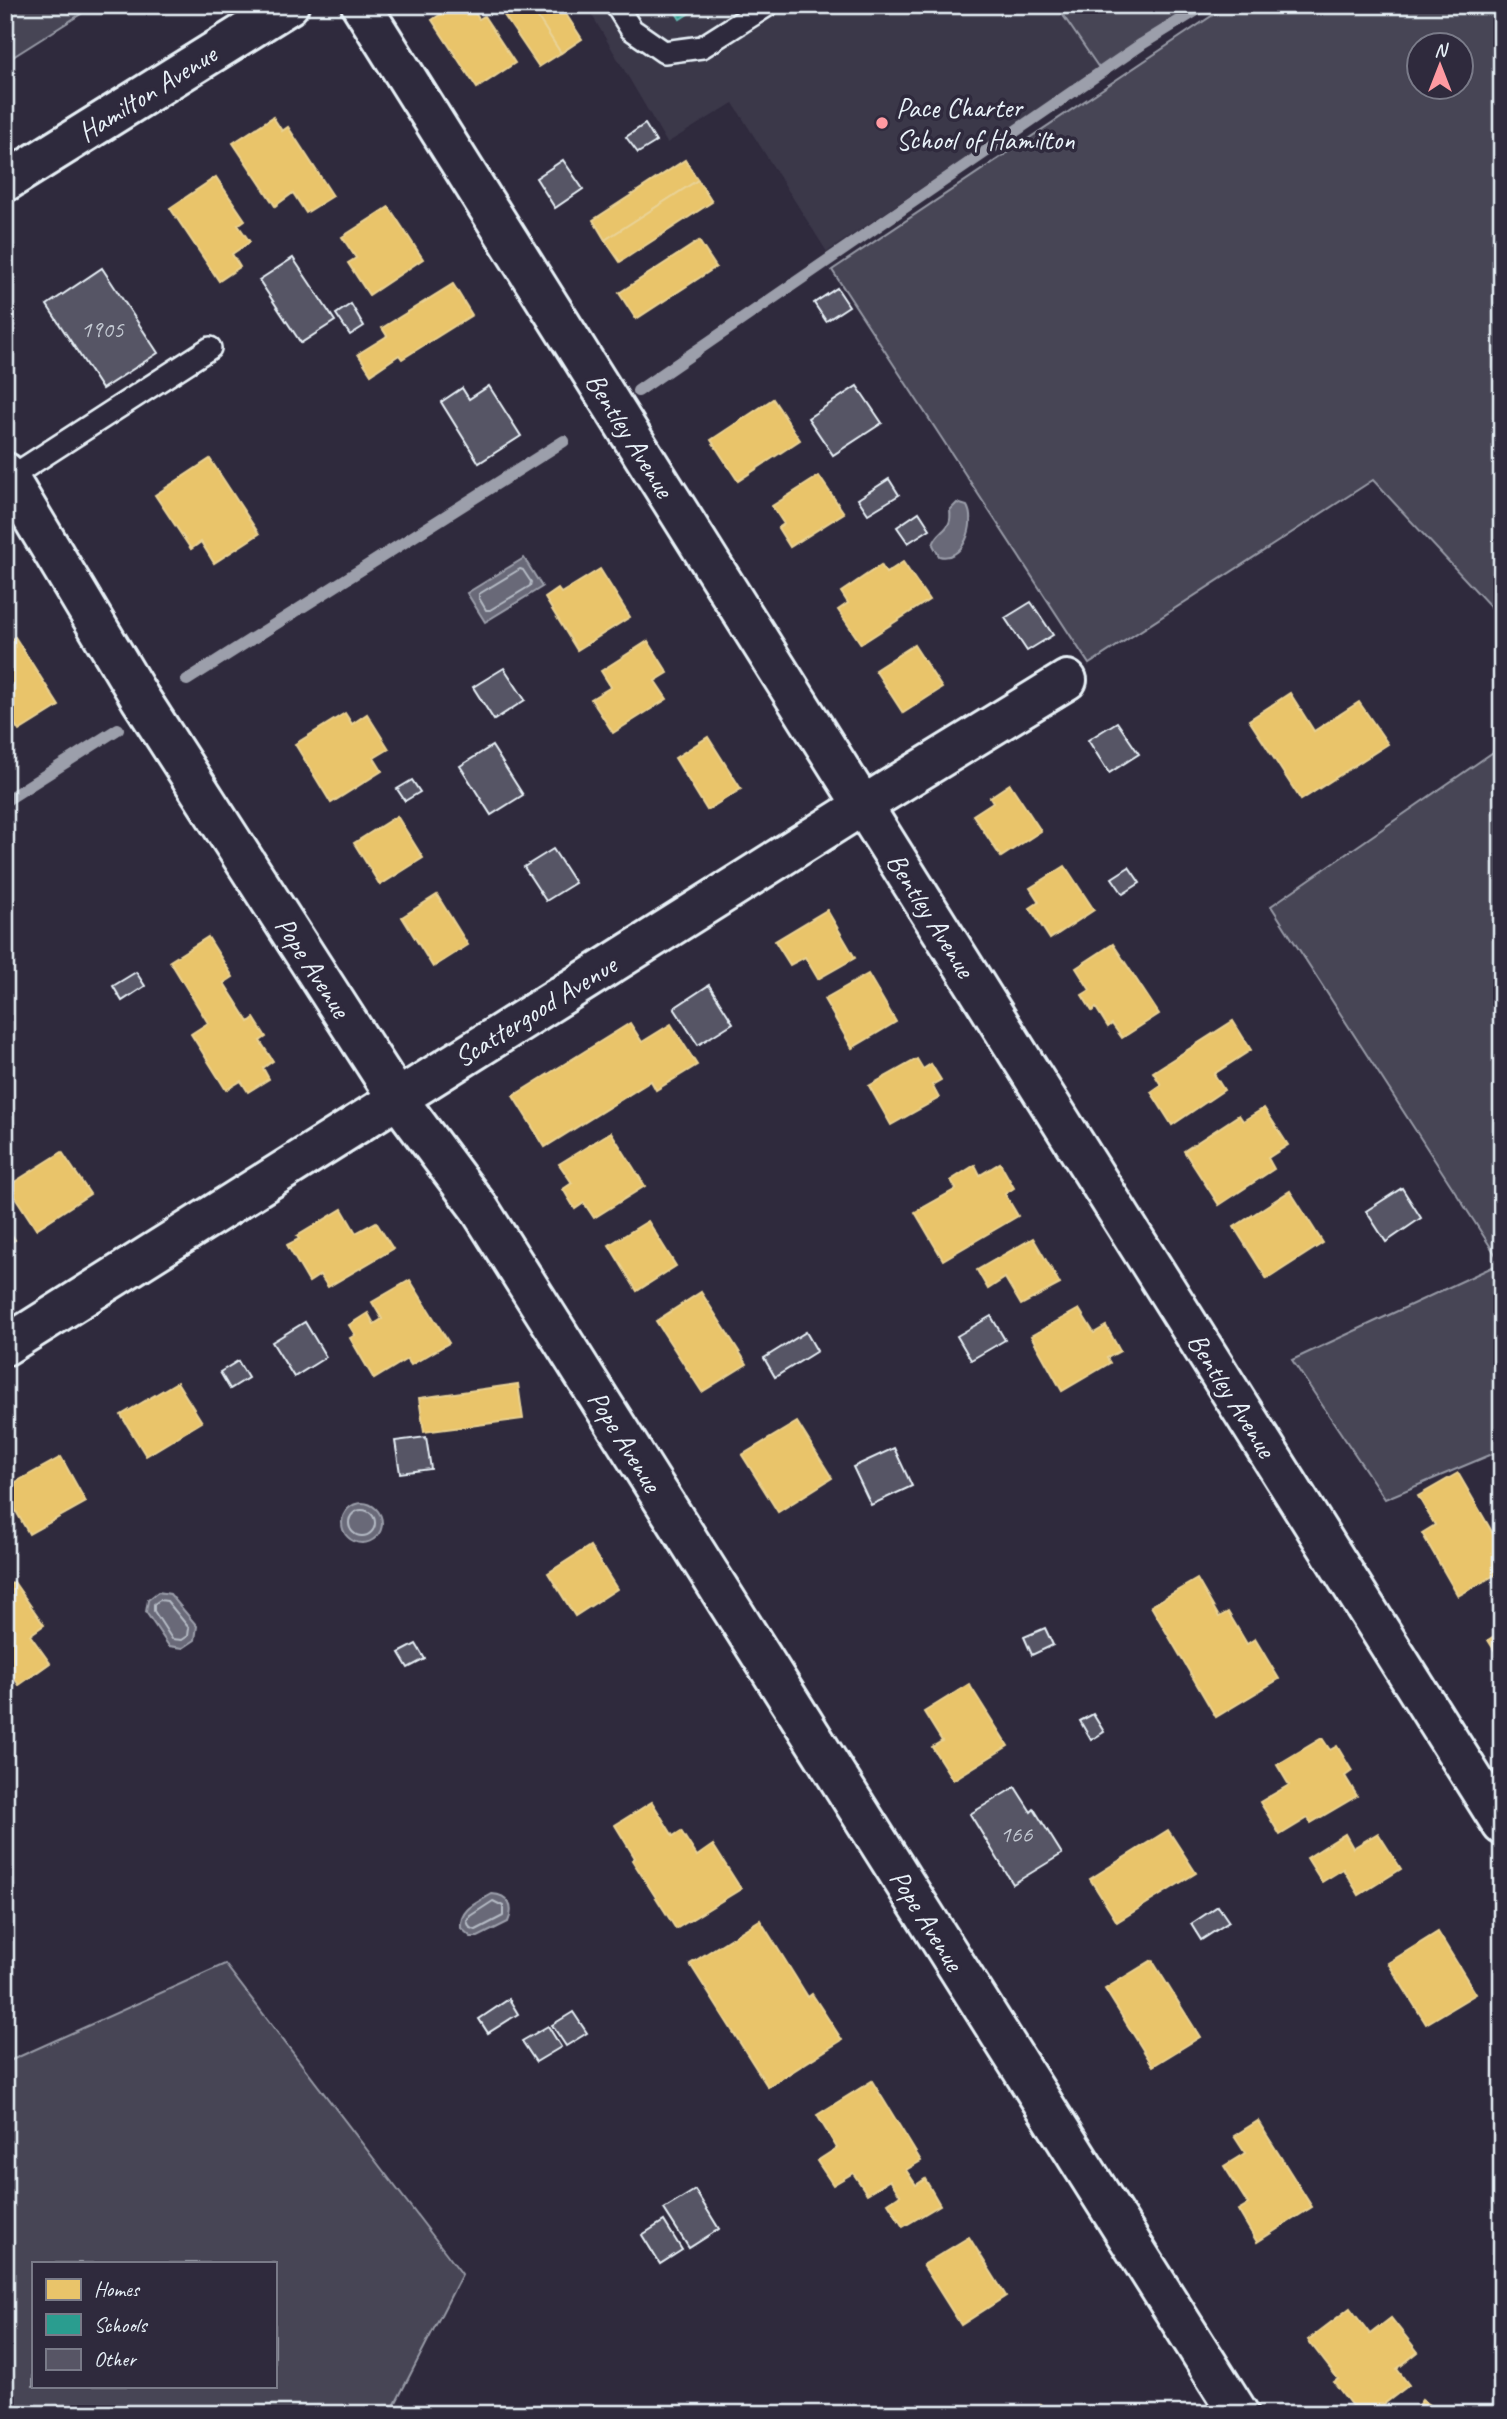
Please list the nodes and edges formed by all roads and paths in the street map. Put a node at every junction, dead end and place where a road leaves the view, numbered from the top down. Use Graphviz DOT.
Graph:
graph roads {
  1 [pos="289,5"];
  2 [pos="361,5"];
  3 [pos="616,5"];
  4 [pos="768,5"];
  5 [pos="5,182"];
  6 [pos="210,348"];
  7 [pos="7,475"];
  8 [pos="1067,680"];
  9 [pos="862,806"];
  10 [pos="397,1098"];
  11 [pos="5,1346"];
  12 [pos="1502,1825"];
  13 [pos="1239,2414"];
  1 -- 5 [label="street, Hamilton Avenue"];
  2 -- 9 [label="street, Bentley Avenue"];
  3 -- 4 [label="lane"];
  6 -- 7 [label="lane"];
  7 -- 10 [label="street, Pope Avenue"];
  8 -- 9 [label="street, Scattergood Avenue"];
  9 -- 10 [label="street, Scattergood Avenue"];
  9 -- 12 [label="street, Bentley Avenue"];
  10 -- 11 [label="street, Scattergood Avenue"];
  10 -- 13 [label="street, Pope Avenue"];
}
